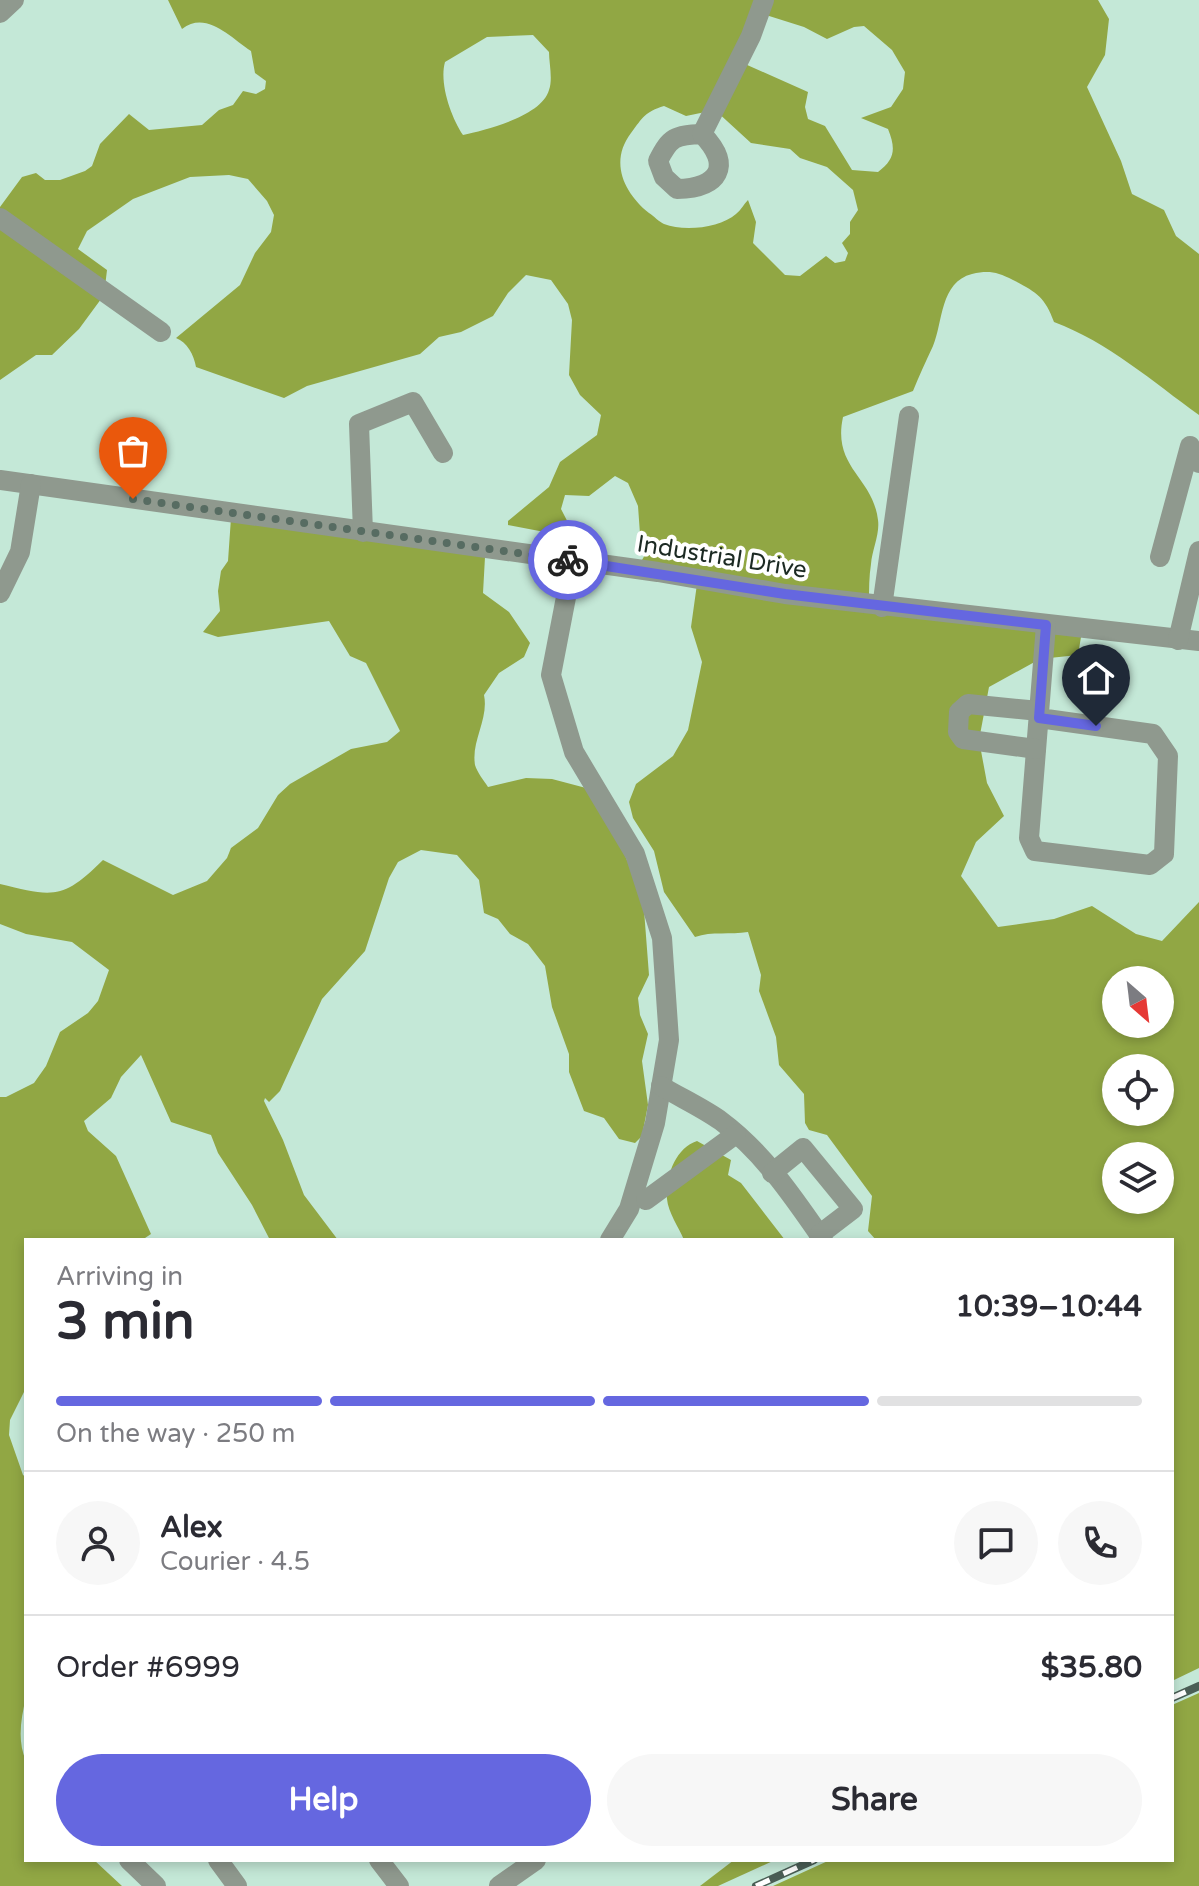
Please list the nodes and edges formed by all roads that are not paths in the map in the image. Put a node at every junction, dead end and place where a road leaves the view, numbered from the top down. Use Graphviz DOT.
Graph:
graph roads {
  1 [pos="14,0"];
  2 [pos="764,0"];
  3 [pos="0,13"];
  4 [pos="702,134"];
  5 [pos="0,218"];
  6 [pos="161,332"];
  7 [pos="909,416"];
  8 [pos="443,453"];
  9 [pos="1199,463"];
  10 [pos="0,480"];
  11 [pos="31,484"];
  12 [pos="363,532"];
  13 [pos="1199,551"];
  14 [pos="1160,557"];
  15 [pos="573,561"];
  16 [pos="3,581"];
  17 [pos="882,607"];
  18 [pos="1046,625"];
  19 [pos="1178,640"];
  20 [pos="1199,641"];
  21 [pos="1039,714"];
  22 [pos="1036,749"];
  23 [pos="661,1086"];
  24 [pos="736,1134"];
  25 [pos="772,1173"];
  26 [pos="646,1200"];
  27 [pos="821,1237"];
  28 [pos="611,1238"];
  29 [pos="131,1862"];
  30 [pos="219,1862"];
  31 [pos="381,1862"];
  32 [pos="533,1862"];
  33 [pos="156,1886"];
  34 [pos="237,1886"];
  35 [pos="399,1886"];
  36 [pos="499,1886"];
  1 -- 3 [label="street"];
  2 -- 4 [label="street"];
  5 -- 6 [label="street"];
  7 -- 17 [label="street"];
  8 -- 12 [label="street"];
  9 -- 14 [label="street"];
  10 -- 11 [label="street, Industrial Drive"];
  11 -- 12 [label="street, Industrial Drive"];
  11 -- 16 [label="street"];
  12 -- 15 [label="street, Industrial Drive"];
  13 -- 19 [label="street"];
  15 -- 17 [label="street, Industrial Drive"];
  15 -- 23 [label="street"];
  17 -- 18 [label="street, Industrial Drive"];
  18 -- 19 [label="street, Industrial Drive"];
  18 -- 21 [label="street"];
  19 -- 20 [label="street, Industrial Drive"];
  21 -- 22 [label="street"];
  21 -- 22 [label="street"];
  21 -- 22 [label="street"];
  23 -- 24 [label="street"];
  23 -- 28 [label="street"];
  24 -- 25 [label="street"];
  24 -- 26 [label="street"];
  25 -- 27 [label="street"];
  25 -- 27 [label="street"];
  29 -- 33 [label="street"];
  30 -- 34 [label="street"];
  31 -- 35 [label="street"];
  32 -- 36 [label="street"];
}
